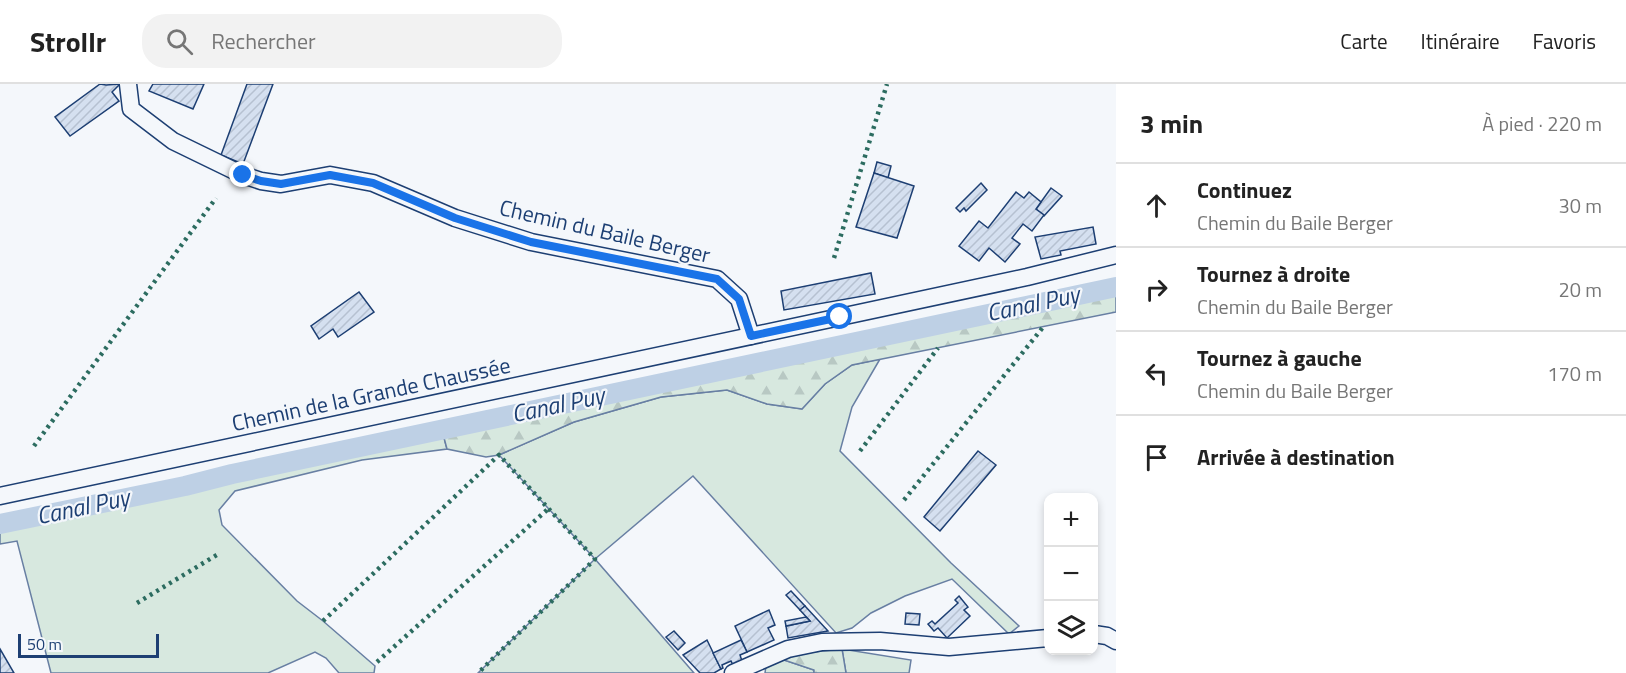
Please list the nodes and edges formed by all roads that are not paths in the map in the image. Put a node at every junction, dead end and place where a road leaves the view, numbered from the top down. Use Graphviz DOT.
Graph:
graph roads {
  1 [pos="128,84"];
  2 [pos="1116,255"];
  3 [pos="751,336"];
  4 [pos="0,496"];
  5 [pos="1098,635"];
  6 [pos="1044,638"];
  7 [pos="1116,641"];
  8 [pos="733,673"];
  1 -- 3 [label="street, Chemin du Baile Berger"];
  2 -- 3 [label="street"];
  3 -- 4 [label="street, Chemin de la Grande Chaussée"];
  5 -- 7 [label="street"];
  6 -- 8 [label="street"];
}
